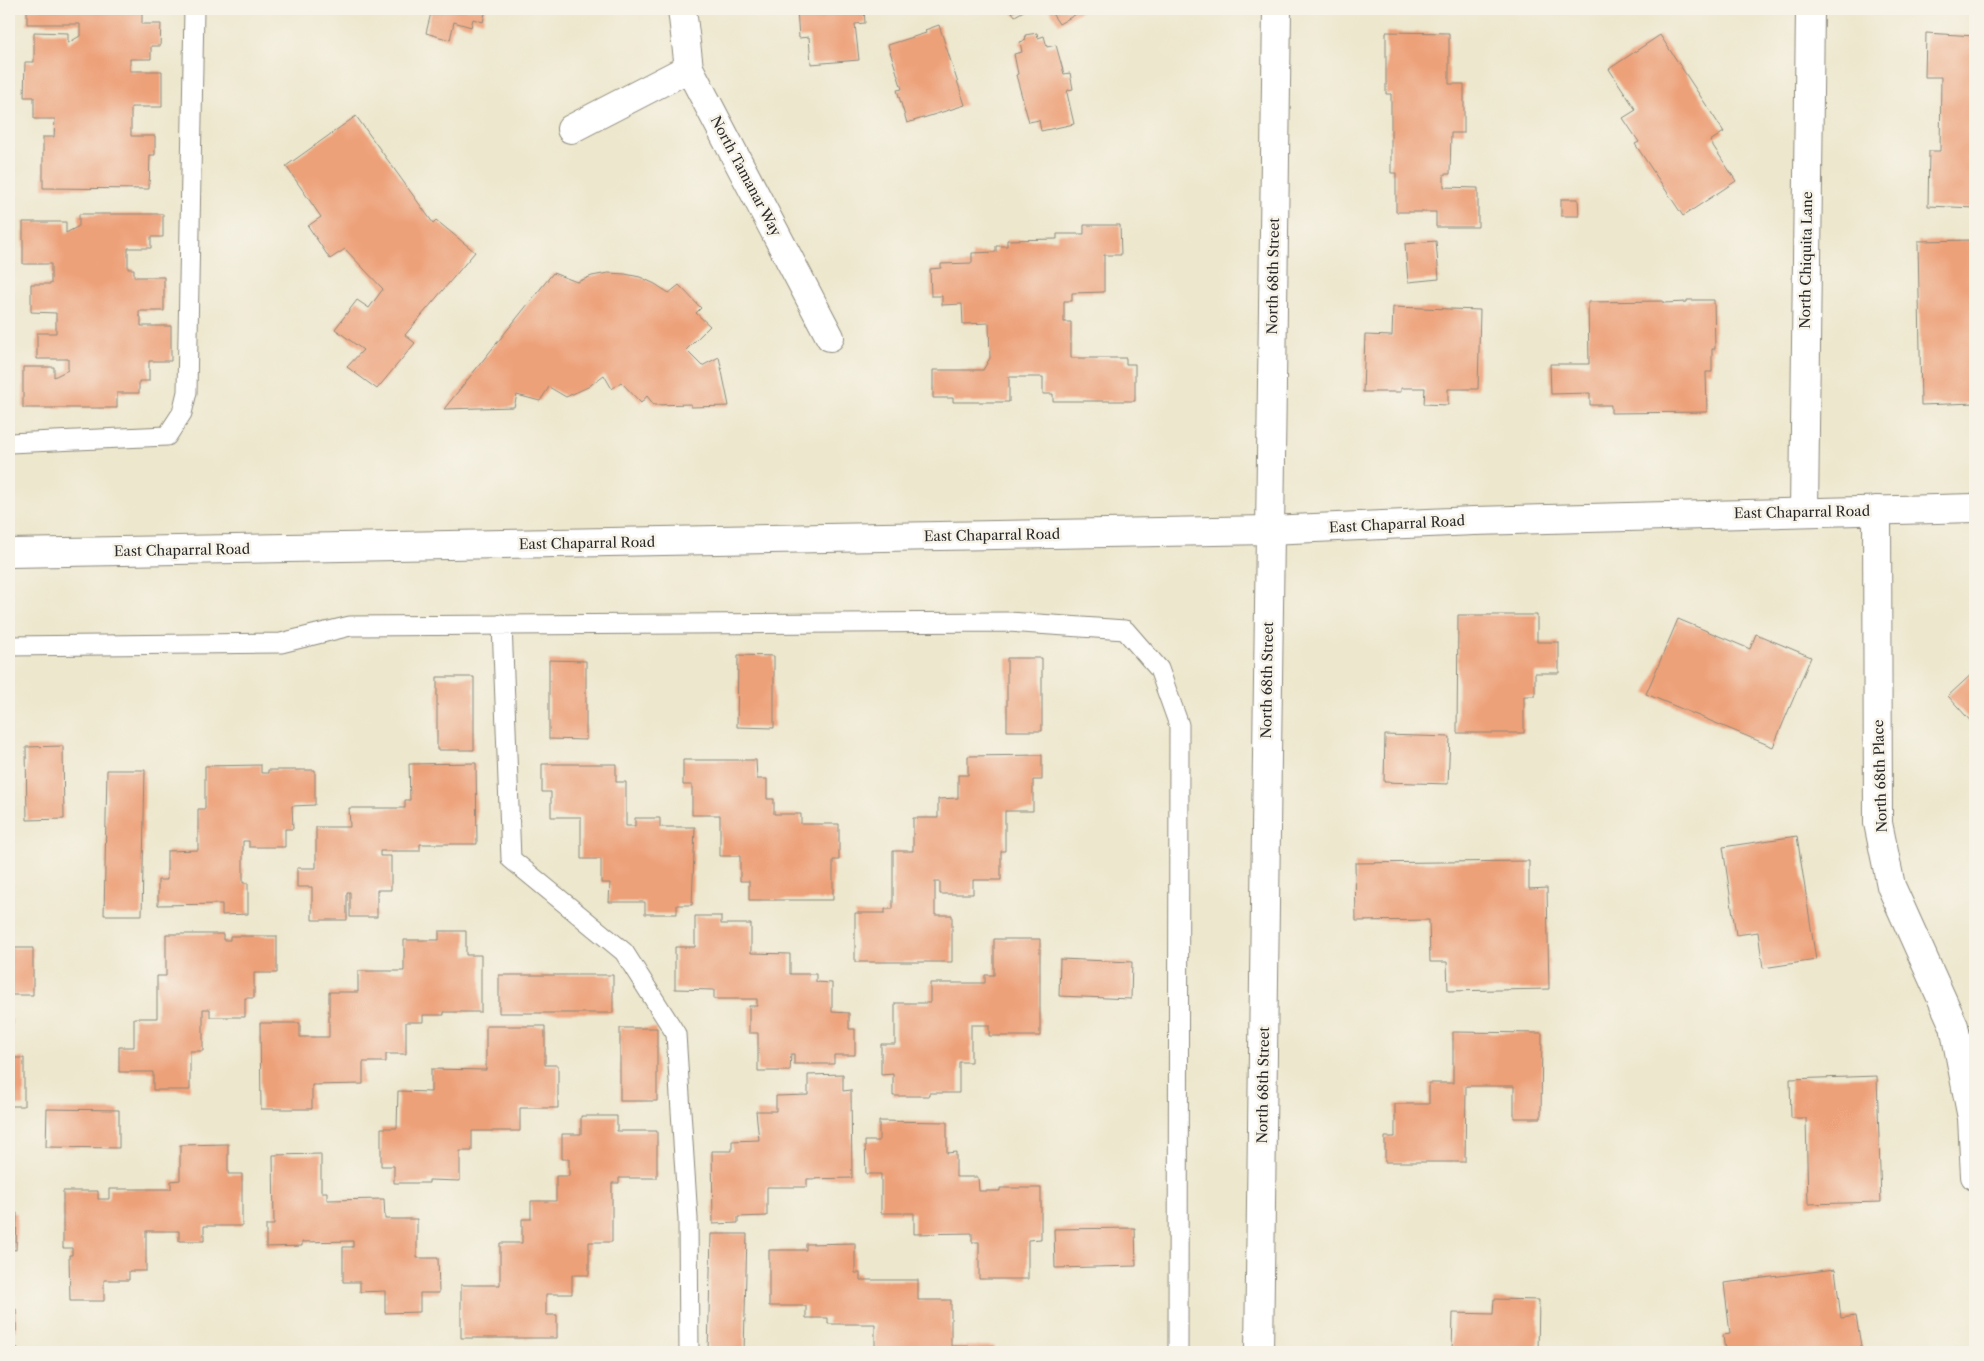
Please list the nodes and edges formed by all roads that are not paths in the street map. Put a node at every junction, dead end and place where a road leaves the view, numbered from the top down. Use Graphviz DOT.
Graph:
graph roads {
  1 [pos="194,9"];
  2 [pos="682,9"];
  3 [pos="1277,9"];
  4 [pos="1810,9"];
  5 [pos="689,68"];
  6 [pos="571,129"];
  7 [pos="830,337"];
  8 [pos="9,444"];
  9 [pos="1975,508"];
  10 [pos="1876,510"];
  11 [pos="1804,512"];
  12 [pos="1269,530"];
  13 [pos="9,553"];
  14 [pos="502,624"];
  15 [pos="9,646"];
  16 [pos="1975,1176"];
  17 [pos="689,1352"];
  18 [pos="1178,1352"];
  19 [pos="1259,1352"];
  1 -- 8 [label="lane"];
  2 -- 5 [label="street, North Tamanar Way"];
  3 -- 12 [label="street, North 68th Street"];
  4 -- 11 [label="street, North Chiquita Lane"];
  5 -- 6 [label="street"];
  5 -- 7 [label="street, North Tamanar Way"];
  9 -- 10 [label="street, East Chaparral Road"];
  10 -- 11 [label="street, East Chaparral Road"];
  10 -- 16 [label="street, North 68th Place"];
  11 -- 12 [label="street, East Chaparral Road"];
  12 -- 13 [label="street, East Chaparral Road"];
  12 -- 19 [label="street, North 68th Street"];
  14 -- 15 [label="lane"];
  14 -- 17 [label="lane"];
  14 -- 18 [label="lane"];
}
